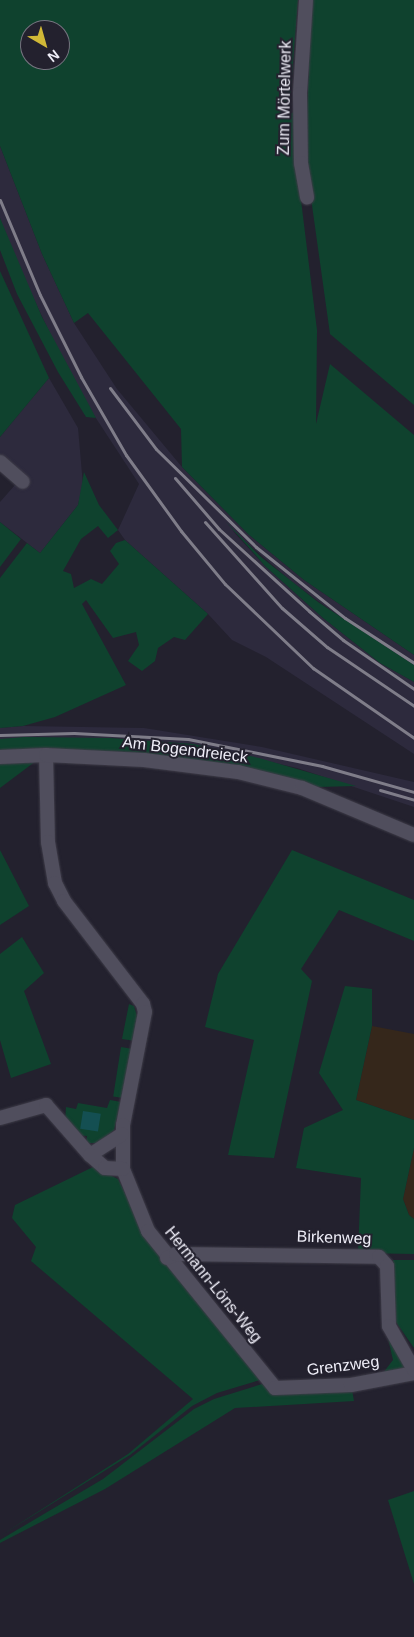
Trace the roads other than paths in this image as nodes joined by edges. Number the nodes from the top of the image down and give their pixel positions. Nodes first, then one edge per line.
1 (306, 0) edge
2 (307, 197) dead end
3 (0, 462) edge
4 (23, 482) dead end
5 (46, 756) junction
6 (0, 757) edge
7 (414, 835) edge
8 (0, 1118) edge
9 (122, 1134) junction
10 (90, 1155) junction
11 (123, 1170) junction
12 (167, 1258) junction
13 (414, 1371) edge
14 (275, 1388) joint

1 - 2 street, Zum Mörtelwerk
3 - 4 street
5 - 6 street, Am Bogendreieck
5 - 7 street, Am Bogendreieck
5 - 9 street, Hermann-Löns-Weg
8 - 10 street
9 - 10 street
9 - 11 street, Hermann-Löns-Weg
10 - 11 street
11 - 12 street, Hermann-Löns-Weg
12 - 13 street, Birkenweg
12 - 14 street, Hermann-Löns-Weg
13 - 14 street, Grenzweg

